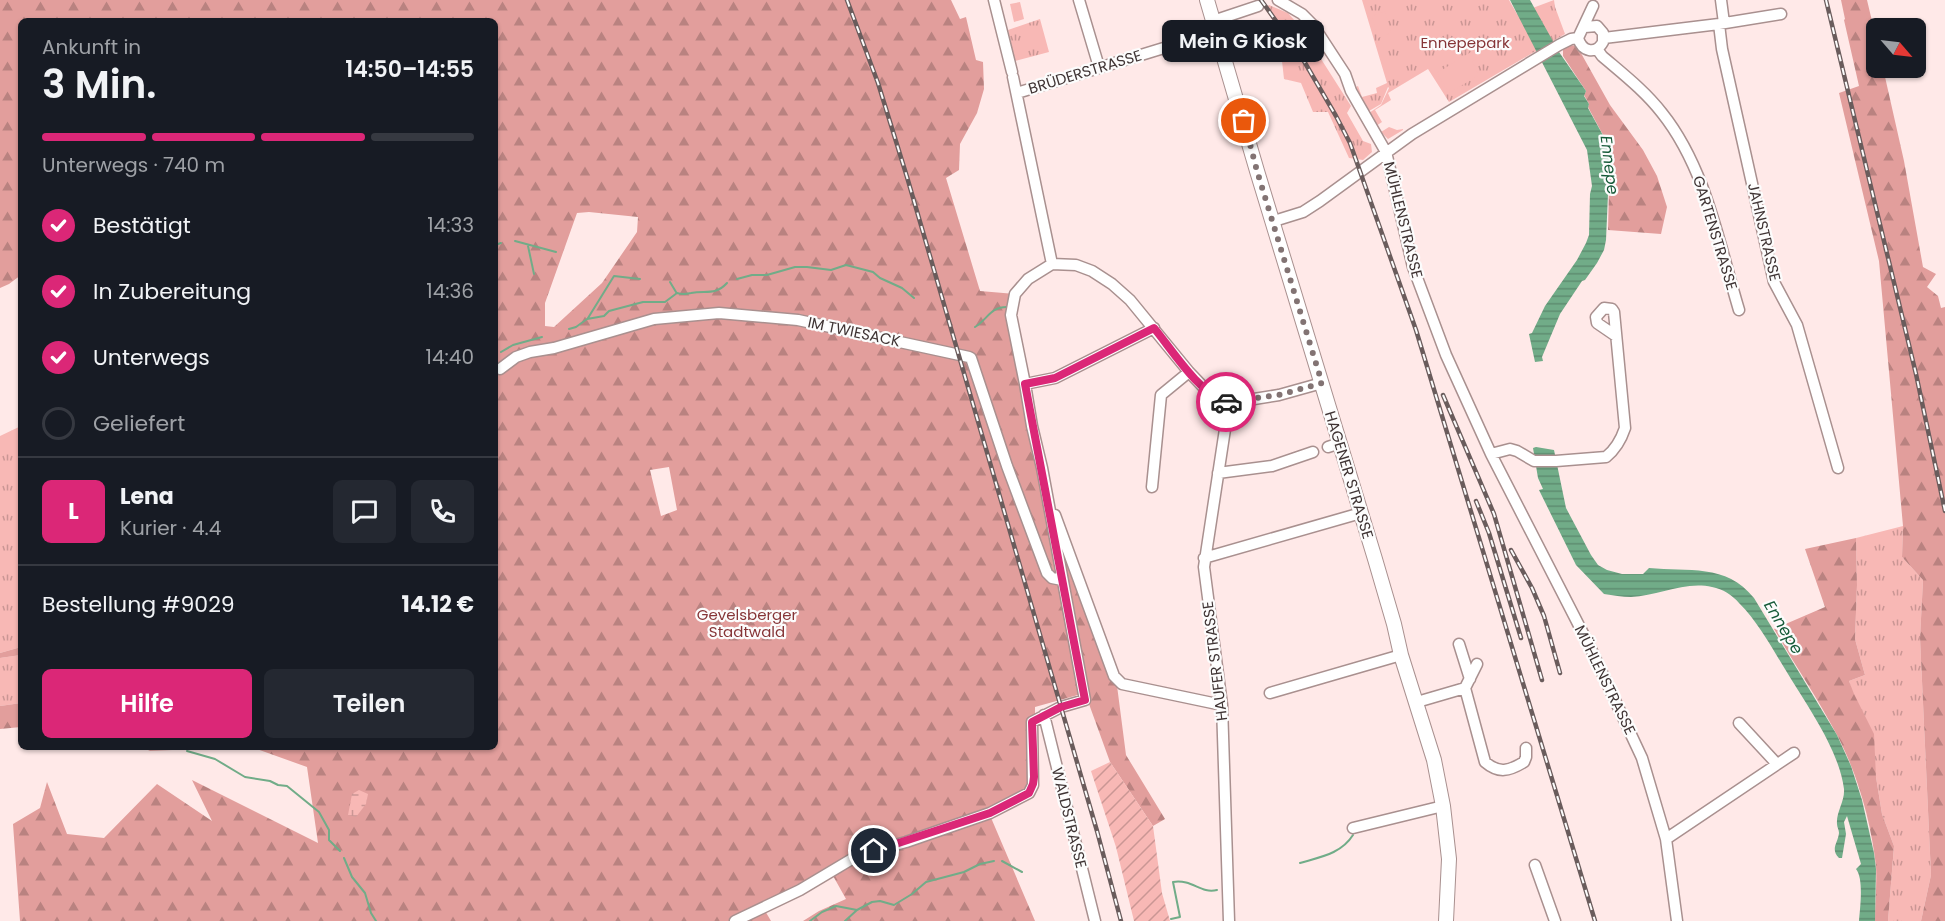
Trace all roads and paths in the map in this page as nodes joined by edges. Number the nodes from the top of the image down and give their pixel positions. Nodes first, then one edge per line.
1 (994, 0) edge
2 (1079, 0) edge
3 (1207, 0) edge
4 (1721, 0) edge
5 (1282, 2) edge
6 (1593, 3) edge
7 (1258, 6) dead end
8 (1781, 14) dead end
9 (1722, 24) junction
10 (1214, 26) junction
11 (1597, 26) junction
12 (1585, 27) junction
13 (1578, 38) junction
14 (1604, 38) junction
15 (1597, 49) junction
16 (1099, 67) junction
17 (1017, 93) junction
18 (1386, 152) junction
19 (1274, 221) junction
20 (1052, 264) junction
21 (1739, 310) dead end
22 (1154, 328) junction
23 (1616, 336) dead end
24 (500, 369) dead end
25 (1189, 372) junction
26 (1322, 383) junction
27 (1025, 384) junction
28 (1228, 403) junction
29 (1313, 452) dead end
30 (1491, 454) junction
31 (1838, 468) dead end
32 (1218, 473) junction
33 (1045, 486) junction
34 (1152, 487) dead end
35 (1361, 513) junction
36 (1204, 558) junction
37 (1062, 580) junction
38 (1459, 644) dead end
39 (1401, 655) junction
40 (1477, 664) dead end
41 (1467, 684) junction
42 (1270, 693) dead end
43 (1416, 702) junction
44 (1222, 705) junction
45 (1044, 715) junction
46 (1739, 723) dead end
47 (1526, 748) dead end
48 (1794, 753) dead end
49 (1777, 764) junction
50 (1443, 806) junction
51 (1353, 828) dead end
52 (1665, 839) junction
53 (1535, 865) dead end
54 (735, 921) edge
55 (1095, 921) edge
56 (1229, 921) edge
57 (1446, 921) edge
58 (1555, 921) edge
59 (1677, 921) edge

1 - 17 street
2 - 16 street
3 - 10 main road, HAGENER STRASSE
4 - 9 street, JAHNSTRASSE
5 - 18 street, MÜHLENSTRASSE
6 - 11 street
6 - 12 street
7 - 10 street, BRÜDERSTRASSE
8 - 9 street
9 - 14 street
9 - 31 street, JAHNSTRASSE
10 - 16 street, BRÜDERSTRASSE
10 - 19 main road, HAGENER STRASSE
11 - 12 street
11 - 14 street
12 - 13 street
13 - 15 street
13 - 18 street
14 - 15 street
15 - 21 street, GARTENSTRASSE
16 - 17 street, BRÜDERSTRASSE
17 - 20 street, BRÜDERSTRASSE
18 - 19 street
18 - 30 street, MÜHLENSTRASSE
19 - 26 main road, HAGENER STRASSE
20 - 22 street
20 - 27 street
22 - 25 street
22 - 27 street
23 - 30 street
24 - 37 street, IM TWIESACK
25 - 28 street
25 - 34 street
26 - 28 street
26 - 35 main road, HAGENER STRASSE
27 - 33 street
28 - 32 street, HAUFER STRASSE
29 - 32 street
30 - 52 street, MÜHLENSTRASSE
32 - 36 street, HAUFER STRASSE
33 - 37 street
33 - 44 street
35 - 36 street
35 - 39 main road, HAGENER STRASSE
36 - 44 street, HAUFER STRASSE
37 - 45 street
38 - 41 street
39 - 42 street
39 - 43 main road, HAGENER STRASSE
40 - 41 street
41 - 43 street
41 - 47 street
43 - 50 main road, HAGENER STRASSE
44 - 56 street, HAUFER STRASSE
45 - 54 street
45 - 55 street, WALDSTRASSE
46 - 49 street
48 - 49 street
49 - 52 street
50 - 51 street
50 - 57 main road, HAGENER STRASSE
52 - 59 street, MÜHLENSTRASSE
53 - 58 street

